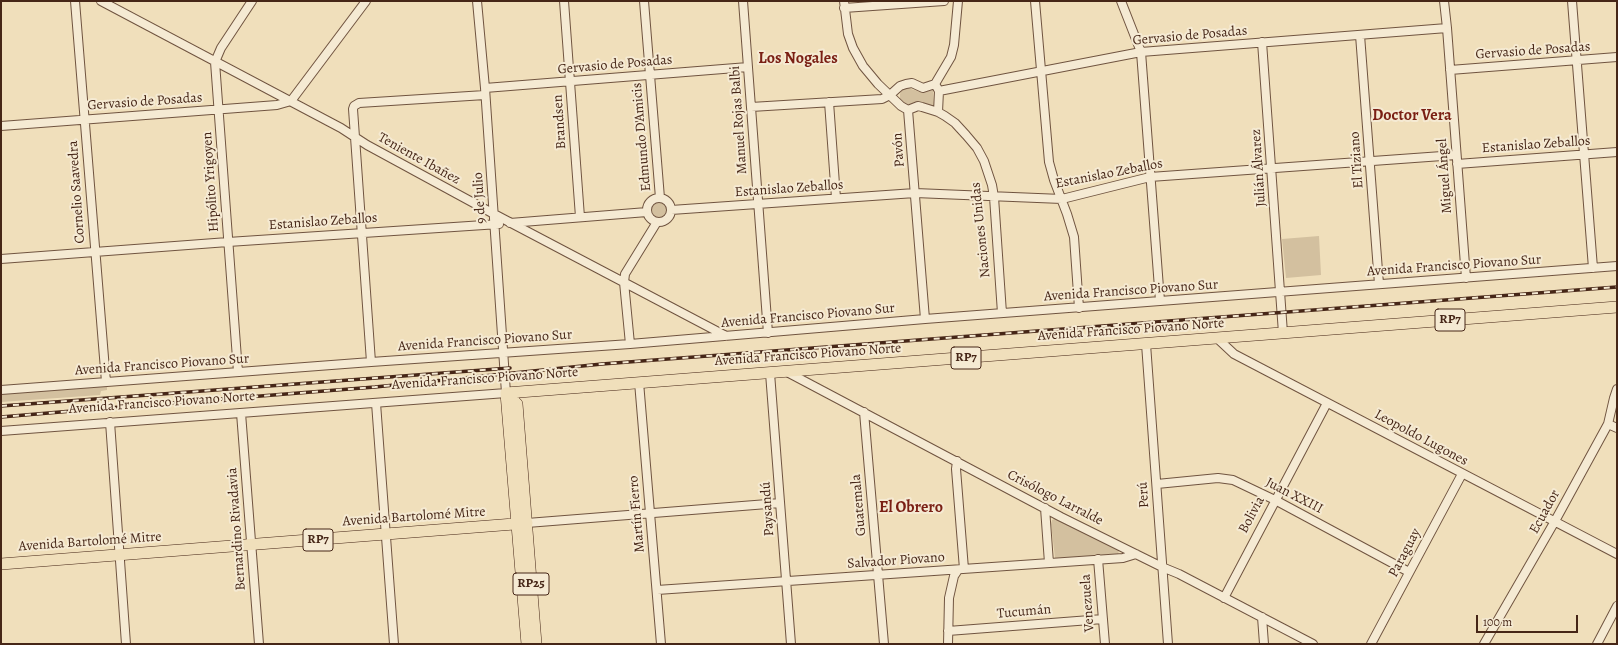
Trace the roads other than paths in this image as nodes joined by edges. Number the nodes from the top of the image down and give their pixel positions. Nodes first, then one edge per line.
1 (75, 1) edge
2 (252, 1) edge
3 (366, 1) edge
4 (477, 1) edge
5 (564, 1) edge
6 (644, 1) edge
7 (743, 1) edge
8 (944, 1) edge
9 (958, 1) edge
10 (1035, 1) edge
11 (1121, 1) edge
12 (1444, 1) edge
13 (1572, 1) edge
14 (105, 2) edge
15 (844, 5) edge
16 (1448, 28) junction
17 (1360, 35) junction
18 (1262, 42) junction
19 (1141, 52) junction
20 (1617, 57) edge
21 (1577, 60) junction
22 (215, 62) junction
23 (748, 67) junction
24 (1040, 70) junction
25 (1450, 70) junction
26 (650, 75) junction
27 (570, 81) junction
28 (937, 88) junction
29 (485, 91) junction
30 (890, 96) junction
31 (291, 101) junction
32 (829, 102) junction
33 (751, 107) junction
34 (219, 110) junction
35 (908, 110) junction
36 (938, 112) junction
37 (85, 120) junction
38 (1, 126) edge
39 (355, 137) junction
40 (1617, 152) edge
41 (1585, 154) junction
42 (1456, 155) junction
43 (1370, 161) junction
44 (1457, 164) junction
45 (1272, 168) junction
46 (1150, 177) junction
47 (915, 193) junction
48 (994, 197) junction
49 (660, 198) junction
50 (836, 198) junction
51 (1062, 199) junction
52 (758, 204) junction
53 (671, 210) junction
54 (647, 212) junction
55 (494, 214) junction
56 (580, 217) junction
57 (657, 222) junction
58 (510, 223) junction
59 (494, 224) junction
60 (362, 232) junction
61 (228, 242) junction
62 (95, 252) junction
63 (1, 259) edge
64 (1617, 266) edge
65 (1593, 268) junction
66 (1466, 278) junction
67 (624, 282) junction
68 (1379, 284) junction
69 (1281, 293) junction
70 (1160, 302) junction
71 (1079, 308) junction
72 (1617, 308) edge
73 (1002, 314) junction
74 (925, 319) junction
75 (768, 333) junction
76 (1284, 333) junction
77 (726, 336) junction
78 (1218, 339) junction
79 (630, 344) junction
80 (1146, 344) junction
81 (503, 353) junction
82 (371, 362) junction
83 (786, 371) junction
84 (238, 372) junction
85 (770, 373) junction
86 (106, 382) junction
87 (640, 382) junction
88 (1617, 389) edge
89 (1, 390) edge
90 (506, 393) junction
91 (376, 403) junction
92 (1327, 403) junction
93 (241, 412) junction
94 (864, 412) junction
95 (110, 422) junction
96 (1608, 424) junction
97 (1617, 428) edge
98 (1, 431) edge
99 (957, 462) junction
100 (1462, 474) junction
101 (1157, 484) junction
102 (1275, 500) junction
103 (780, 503) junction
104 (1045, 508) junction
105 (649, 513) junction
106 (1555, 521) junction
107 (521, 524) junction
108 (386, 534) junction
109 (250, 545) junction
110 (1136, 554) junction
111 (1617, 554) edge
112 (119, 555) junction
113 (1098, 559) junction
114 (1049, 563) junction
115 (1, 564) edge
116 (1162, 567) junction
117 (961, 570) junction
118 (1409, 572) junction
119 (879, 576) junction
120 (786, 582) junction
121 (657, 590) junction
122 (1224, 598) junction
123 (1617, 606) edge
124 (1262, 617) junction
125 (1103, 619) junction
126 (948, 632) junction
127 (126, 644) edge
128 (259, 644) edge
129 (394, 644) edge
130 (527, 644) edge
131 (536, 644) edge
132 (661, 644) edge
133 (791, 644) edge
134 (884, 644) edge
135 (948, 644) edge
136 (1105, 644) edge
137 (1168, 644) edge
138 (1264, 644) edge
139 (1313, 644) edge
140 (1371, 644) edge
141 (1484, 644) edge
142 (1597, 644) edge

1 - 37 street, Cornelio Saavedra
2 - 22 street
3 - 31 street
4 - 29 street, 9 de Julio
5 - 27 street, Brandsen
6 - 26 street, Edmundo D'Amicis
7 - 23 street, Manuel Rojas Balbi
8 - 15 street
9 - 28 street
10 - 24 street
11 - 19 street
12 - 16 street, Miguel Ángel
13 - 21 street
14 - 22 street, Teniente Ibañez
15 - 30 street
16 - 17 street, Gervasio de Posadas
16 - 25 street, Miguel Ángel
17 - 18 street, Gervasio de Posadas
17 - 43 street, El Tiziano
18 - 19 street, Gervasio de Posadas
18 - 45 street, Julián Álvarez
19 - 24 street, Gervasio de Posadas
19 - 46 street
20 - 21 street, Gervasio de Posadas
21 - 25 street, Gervasio de Posadas
21 - 41 street
22 - 31 street, Teniente Ibañez
22 - 34 street, Hipólito Yrigoyen
23 - 26 street, Gervasio de Posadas
23 - 33 street, Manuel Rojas Balbi
24 - 28 street, Gervasio de Posadas
24 - 51 street
25 - 42 street, Miguel Ángel
26 - 27 street, Gervasio de Posadas
26 - 49 street, Edmundo D'Amicis
27 - 29 street, Gervasio de Posadas
27 - 56 street, Brandsen
28 - 30 street, Gervasio de Posadas
28 - 36 street
29 - 39 street, Gervasio de Posadas
29 - 55 street, 9 de Julio
30 - 32 street, Gervasio de Posadas
30 - 35 street
31 - 34 street, Gervasio de Posadas
31 - 39 street, Teniente Ibañez
32 - 33 street, Gervasio de Posadas
32 - 50 street
33 - 52 street, Manuel Rojas Balbi
34 - 37 street, Gervasio de Posadas
34 - 61 street, Hipólito Yrigoyen
35 - 36 street
35 - 47 street, Pavón
36 - 48 street, Naciones Unidas
37 - 38 street, Gervasio de Posadas
37 - 62 street, Cornelio Saavedra
39 - 55 street, Teniente Ibañez
39 - 60 street
40 - 41 street, Estanislao Zeballos
41 - 44 street, Estanislao Zeballos
41 - 65 street
42 - 43 street, Estanislao Zeballos
42 - 44 street, Miguel Ángel
43 - 45 street, Estanislao Zeballos
43 - 68 street, El Tiziano
44 - 66 street, Miguel Ángel
45 - 46 street, Estanislao Zeballos
45 - 69 street, Julián Álvarez
46 - 51 street, Estanislao Zeballos
46 - 70 street
47 - 48 street, Estanislao Zeballos
47 - 50 street, Estanislao Zeballos
47 - 74 street, Pavón
48 - 51 street, Estanislao Zeballos
48 - 73 street, Naciones Unidas
49 - 53 street
49 - 54 street
50 - 52 street, Estanislao Zeballos
51 - 71 street
52 - 53 street, Estanislao Zeballos
52 - 75 street, Manuel Rojas Balbi
53 - 57 street
54 - 56 street, Estanislao Zeballos
54 - 57 street
55 - 58 street, Teniente Ibañez
55 - 59 street, 9 de Julio
56 - 58 street, Estanislao Zeballos
57 - 67 street
58 - 59 street, Estanislao Zeballos
58 - 67 street, Teniente Ibañez
59 - 60 street, Estanislao Zeballos
59 - 81 street, 9 de Julio
60 - 61 street, Estanislao Zeballos
60 - 82 street
61 - 62 street, Estanislao Zeballos
61 - 84 street, Hipólito Yrigoyen
62 - 63 street, Estanislao Zeballos
62 - 86 street, Cornelio Saavedra
64 - 65 street, Avenida Francisco Piovano Sur
65 - 66 street, Avenida Francisco Piovano Sur
66 - 68 street, Avenida Francisco Piovano Sur
67 - 77 street, Teniente Ibañez
67 - 79 street
68 - 69 street, Avenida Francisco Piovano Sur
69 - 70 street, Avenida Francisco Piovano Sur
69 - 76 street, Julián Álvarez
70 - 71 street, Avenida Francisco Piovano Sur
71 - 73 street, Avenida Francisco Piovano Sur
72 - 76 main road, Avenida Francisco Piovano Norte / RP7
73 - 74 street, Avenida Francisco Piovano Sur
74 - 75 street, Avenida Francisco Piovano Sur
75 - 77 street, Avenida Francisco Piovano Sur
76 - 78 main road, Avenida Francisco Piovano Norte / RP7
77 - 79 street, Avenida Francisco Piovano Sur
78 - 80 main road, Avenida Francisco Piovano Norte / RP7
78 - 92 street, Leopoldo Lugones
79 - 81 street, Avenida Francisco Piovano Sur
80 - 83 main road, Avenida Francisco Piovano Norte / RP7
80 - 101 street, Perú
81 - 82 street, Avenida Francisco Piovano Sur
81 - 90 street, 9 de Julio
82 - 84 street, Avenida Francisco Piovano Sur
83 - 85 main road, Avenida Francisco Piovano Norte / RP7
83 - 94 street, Crisólogo Larralde
84 - 86 street, Avenida Francisco Piovano Sur
85 - 87 main road, Avenida Francisco Piovano Norte / RP7
85 - 103 street, Paysandú
86 - 89 street, Avenida Francisco Piovano Sur
87 - 90 main road, Avenida Francisco Piovano Norte / RP7
87 - 105 street, Martín Fierro
88 - 96 street, Ecuador
90 - 91 street, Avenida Francisco Piovano Norte
90 - 107 main road
91 - 93 street, Avenida Francisco Piovano Norte
91 - 108 street
92 - 100 street, Leopoldo Lugones
92 - 102 street, Bolivia
93 - 95 street, Avenida Francisco Piovano Norte
93 - 109 street, Bernardino Rivadavia
94 - 99 street, Crisólogo Larralde
94 - 119 street, Guatemala
95 - 98 street, Avenida Francisco Piovano Norte
95 - 112 street
96 - 97 street
96 - 106 street, Ecuador
99 - 104 street, Crisólogo Larralde
99 - 117 street
100 - 106 street, Leopoldo Lugones
100 - 118 street, Paraguay
101 - 102 street, Juan XXIII
101 - 116 street, Perú
102 - 118 street, Juan XXIII
102 - 122 street, Bolivia
103 - 105 street, Avenida Bartolomé Mitre
103 - 120 street, Paysandú
104 - 110 street, Crisólogo Larralde
104 - 114 street
105 - 107 street, Avenida Bartolomé Mitre
105 - 121 street, Martín Fierro
106 - 111 street, Leopoldo Lugones
106 - 141 street, Ecuador
107 - 108 main road, Avenida Bartolomé Mitre / RP7
107 - 130 main road, RP25
107 - 131 main road, RP25
108 - 109 main road, Avenida Bartolomé Mitre / RP7
108 - 129 street
109 - 112 main road, Avenida Bartolomé Mitre / RP7
109 - 128 street, Bernardino Rivadavia
110 - 113 street, Salvador Piovano
110 - 116 street, Crisólogo Larralde
112 - 115 main road, Avenida Bartolomé Mitre / RP7
112 - 127 street
113 - 114 street, Salvador Piovano
113 - 125 street, Venezuela
114 - 117 street, Salvador Piovano
116 - 122 street, Crisólogo Larralde
116 - 137 street, Perú
117 - 119 street, Salvador Piovano
117 - 126 street
118 - 140 street, Paraguay
119 - 120 street, Salvador Piovano
119 - 134 street, Guatemala
120 - 121 street, Salvador Piovano
120 - 133 street, Paysandú
121 - 132 street, Martín Fierro
122 - 124 street, Crisólogo Larralde
123 - 142 street
124 - 138 street
124 - 139 street, Crisólogo Larralde
125 - 126 street, Tucumán
125 - 136 street, Venezuela
126 - 135 street

